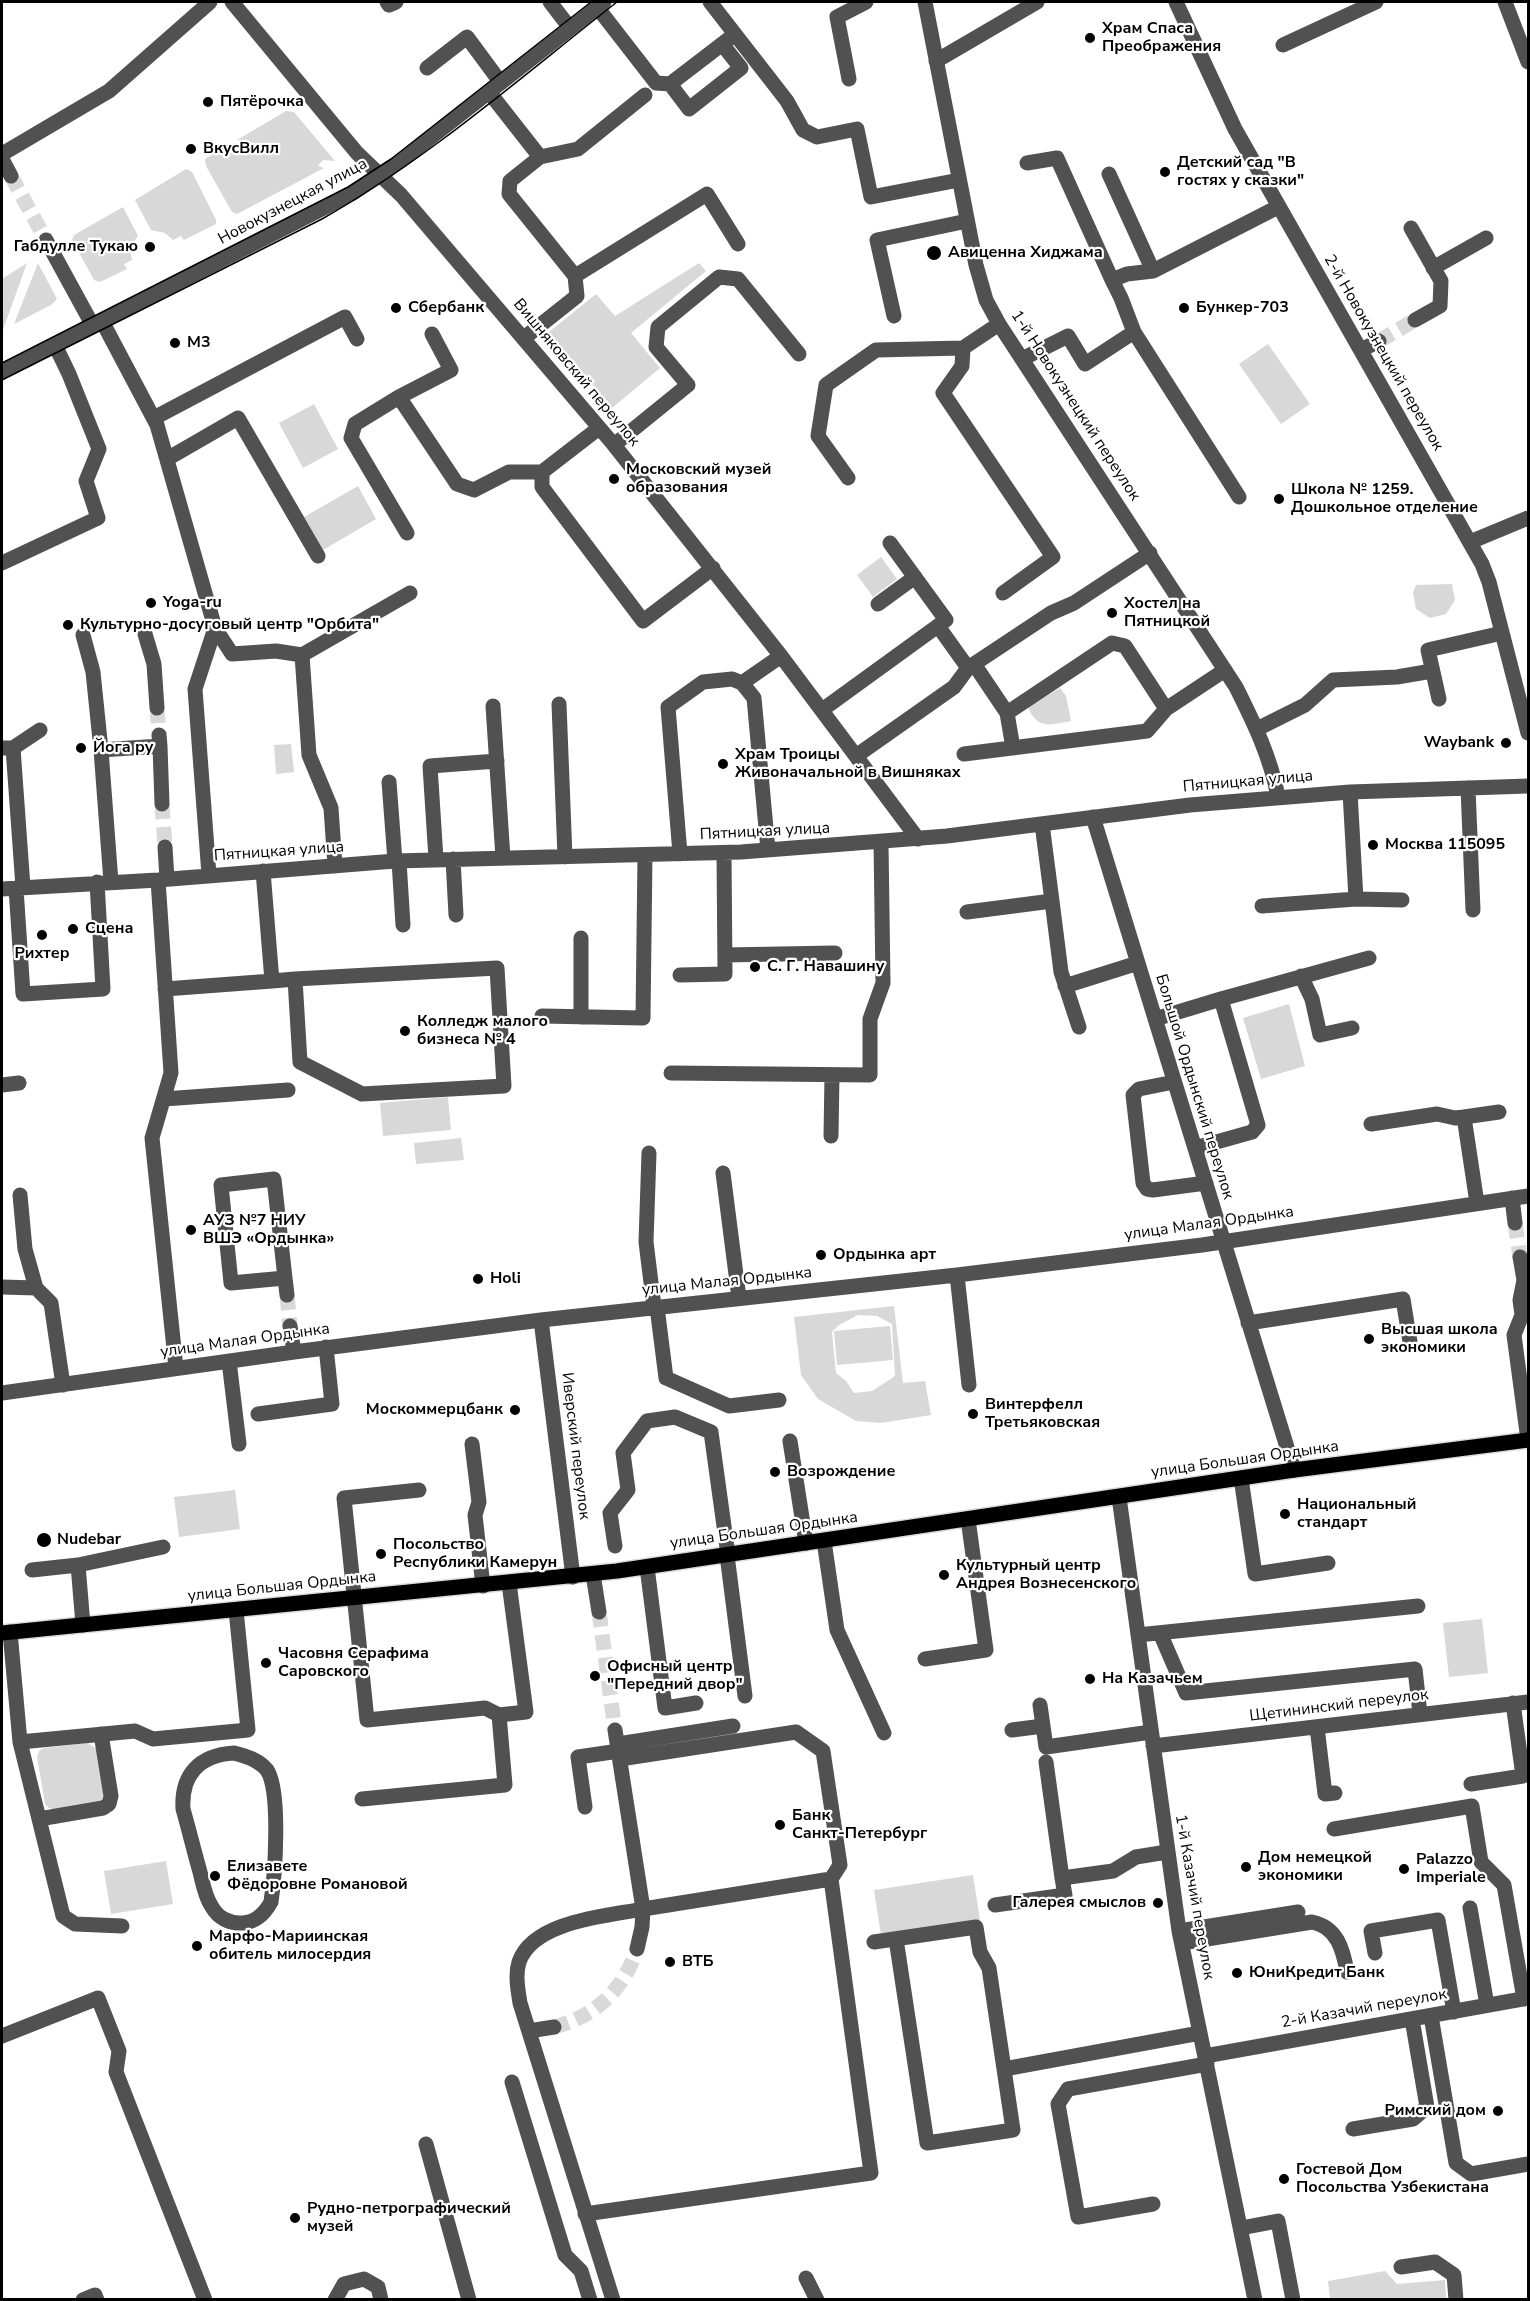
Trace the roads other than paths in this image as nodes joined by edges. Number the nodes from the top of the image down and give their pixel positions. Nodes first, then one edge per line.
1 (210, 2) edge
2 (232, 2) edge
3 (387, 2) edge
4 (396, 2) edge
5 (550, 2) edge
6 (710, 2) edge
7 (866, 2) edge
8 (925, 2) edge
9 (1037, 2) edge
10 (1176, 2) edge
11 (1376, 2) edge
12 (1505, 2) edge
13 (601, 4) edge
14 (570, 28) junction
15 (1283, 45) dead end
16 (936, 61) junction
17 (1528, 62) edge
18 (427, 68) dead end
19 (849, 79) dead end
20 (670, 84) junction
21 (495, 87) junction
22 (645, 94) dead end
23 (2, 154) edge
24 (540, 157) junction
25 (2, 159) edge
26 (1027, 163) dead end
27 (1109, 174) dead end
28 (380, 175) junction
29 (11, 176) tunnel mouth
30 (959, 180) junction
31 (1278, 207) junction
32 (967, 220) junction
33 (1411, 228) dead end
34 (1486, 238) dead end
35 (46, 240) tunnel mouth
36 (738, 244) dead end
37 (1433, 268) junction
38 (1153, 271) junction
39 (575, 276) junction
40 (1112, 280) junction
41 (894, 316) dead end
42 (1415, 320) tunnel mouth
43 (98, 324) junction
44 (999, 324) junction
45 (1134, 332) junction
46 (432, 334) dead end
47 (524, 338) junction
48 (357, 339) dead end
49 (1379, 340) tunnel mouth
50 (55, 345) junction
51 (963, 348) junction
52 (1361, 350) junction
53 (799, 354) dead end
54 (1022, 359) junction
55 (2, 372) edge
56 (399, 397) junction
57 (154, 418) junction
58 (599, 428) junction
59 (614, 445) junction
60 (167, 459) junction
61 (542, 472) junction
62 (848, 478) dead end
63 (1239, 497) dead end
64 (1528, 518) edge
65 (407, 533) dead end
66 (1470, 542) junction
67 (890, 543) dead end
68 (1150, 553) junction
69 (318, 556) dead end
70 (2, 563) edge
71 (713, 568) junction
72 (915, 577) junction
73 (410, 593) dead end
74 (1003, 593) dead end
75 (878, 604) dead end
76 (938, 626) junction
77 (215, 628) junction
78 (1502, 633) junction
79 (145, 634) dead end
80 (82, 635) dead end
81 (302, 655) junction
82 (782, 656) junction
83 (971, 666) junction
84 (1226, 670) junction
85 (1432, 671) junction
86 (742, 683) junction
87 (1439, 699) dead end
88 (560, 704) dead end
89 (493, 706) dead end
90 (157, 708) tunnel mouth
91 (1166, 709) junction
92 (822, 710) junction
93 (1007, 713) junction
94 (1257, 729) junction
95 (40, 730) dead end
96 (1528, 733) edge
97 (7, 748) edge
98 (1013, 748) junction
99 (101, 750) junction
100 (964, 754) dead end
101 (856, 756) junction
102 (497, 761) junction
103 (389, 782) dead end
104 (1528, 786) edge
105 (1467, 788) junction
106 (1350, 792) junction
107 (1278, 798) junction
108 (162, 804) tunnel mouth
109 (1093, 817) junction
110 (1042, 824) junction
111 (918, 839) junction
112 (881, 843) junction
113 (165, 847) tunnel mouth
114 (768, 850) junction
115 (724, 853) junction
116 (680, 854) junction
117 (645, 855) junction
118 (565, 856) junction
119 (503, 858) junction
120 (436, 859) junction
121 (453, 859) junction
122 (397, 861) junction
123 (335, 866) junction
124 (263, 871) junction
125 (209, 875) junction
126 (163, 879) junction
127 (104, 882) junction
128 (14, 888) edge
129 (1356, 899) junction
130 (1402, 900) dead end
131 (1052, 901) junction
132 (1262, 906) dead end
133 (1473, 910) dead end
134 (967, 912) dead end
135 (456, 915) dead end
136 (403, 925) dead end
137 (581, 938) dead end
138 (836, 953) dead end
139 (725, 955) junction
140 (1369, 958) dead end
141 (1138, 963) junction
142 (680, 975) dead end
143 (1301, 976) junction
144 (295, 979) junction
145 (272, 981) junction
146 (1065, 986) junction
147 (165, 989) junction
148 (1221, 999) junction
149 (542, 1016) dead end
150 (581, 1017) junction
151 (1155, 1019) junction
152 (1079, 1027) dead end
153 (1352, 1028) dead end
154 (671, 1073) dead end
155 (832, 1075) junction
156 (1174, 1082) junction
157 (19, 1083) dead end
158 (2, 1085) edge
159 (288, 1090) dead end
160 (164, 1099) junction
161 (1499, 1112) dead end
162 (1464, 1117) junction
163 (1371, 1124) dead end
164 (831, 1136) dead end
165 (1195, 1148) junction
166 (649, 1153) dead end
167 (723, 1173) dead end
168 (1206, 1183) junction
169 (20, 1195) dead end
170 (1528, 1196) edge
171 (1512, 1198) junction
172 (1477, 1203) junction
173 (1515, 1223) tunnel mouth
174 (1223, 1242) junction
175 (1520, 1257) tunnel mouth
176 (957, 1275) junction
177 (285, 1278) junction
178 (2, 1287) edge
179 (36, 1288) junction
180 (287, 1295) tunnel mouth
181 (739, 1298) junction
182 (656, 1307) junction
183 (1525, 1315) edge
184 (541, 1320) junction
185 (1248, 1323) junction
186 (290, 1326) tunnel mouth
187 (1410, 1342) dead end
188 (326, 1347) junction
189 (294, 1352) junction
190 (229, 1361) junction
191 (176, 1368) junction
192 (63, 1385) junction
193 (969, 1385) dead end
194 (2, 1393) edge
195 (779, 1400) dead end
196 (258, 1414) dead end
197 (1528, 1440) edge
198 (790, 1441) dead end
199 (239, 1444) dead end
200 (472, 1444) dead end
201 (1294, 1470) junction
202 (1241, 1478) junction
203 (419, 1490) dead end
204 (1119, 1497) junction
205 (968, 1519) junction
206 (824, 1541) junction
207 (806, 1544) junction
208 (163, 1546) dead end
209 (615, 1546) dead end
210 (727, 1555) junction
211 (1328, 1563) dead end
212 (78, 1565) junction
213 (647, 1567) junction
214 (32, 1570) dead end
215 (593, 1574) junction
216 (573, 1576) junction
217 (509, 1583) junction
218 (483, 1586) junction
219 (354, 1599) junction
220 (1418, 1606) dead end
221 (236, 1610) junction
222 (598, 1612) tunnel mouth
223 (82, 1625) junction
224 (6, 1632) edge
225 (1160, 1633) junction
226 (1138, 1635) junction
227 (925, 1659) dead end
228 (745, 1696) dead end
229 (1528, 1702) edge
230 (1513, 1703) junction
231 (696, 1704) dead end
232 (1040, 1705) dead end
233 (1420, 1714) junction
234 (499, 1715) junction
235 (733, 1726) dead end
236 (1043, 1726) junction
237 (1317, 1726) junction
238 (248, 1730) junction
239 (1012, 1730) dead end
240 (219, 1732) junction
241 (884, 1733) dead end
242 (101, 1734) junction
243 (1152, 1739) junction
244 (20, 1742) junction
245 (618, 1746) junction
246 (221, 1754) junction
247 (246, 1756) junction
248 (1046, 1762) dead end
249 (1470, 1784) dead end
250 (1335, 1792) dead end
251 (362, 1799) dead end
252 (585, 1807) dead end
253 (39, 1819) junction
254 (1334, 1829) dead end
255 (1167, 1852) junction
256 (1062, 1878) junction
257 (831, 1879) junction
258 (995, 1905) dead end
259 (1470, 1908) dead end
260 (643, 1909) junction
261 (1298, 1912) dead end
262 (122, 1926) dead end
263 (1181, 1937) junction
264 (896, 1939) junction
265 (874, 1942) dead end
266 (638, 1949) tunnel mouth
267 (1375, 1953) dead end
268 (1347, 1972) dead end
269 (1526, 1998) edge
270 (1487, 2005) junction
271 (1454, 2012) junction
272 (1431, 2016) junction
273 (1412, 2019) junction
274 (554, 2027) tunnel mouth
275 (529, 2031) junction
276 (1200, 2033) junction
277 (2, 2036) edge
278 (1206, 2060) junction
279 (1004, 2069) junction
280 (512, 2082) dead end
281 (1353, 2129) dead end
282 (426, 2144) dead end
283 (1528, 2164) edge
284 (1153, 2204) dead end
285 (585, 2214) junction
286 (1241, 2228) junction
287 (1401, 2267) dead end
288 (806, 2278) dead end
289 (83, 2300) edge
290 (97, 2300) edge
291 (205, 2300) edge
292 (335, 2300) edge
293 (381, 2300) edge
294 (469, 2300) edge
295 (590, 2300) edge
296 (613, 2300) edge
297 (817, 2300) edge
298 (1255, 2300) edge
299 (1293, 2300) edge
300 (1456, 2300) edge

1 - 23 street
2 - 28 street, Вишняковский переулок
3 - 4 street
5 - 14 street
6 - 30 street
7 - 19 street
8 - 16 street, 1-й Новокузнецкий переулок
9 - 16 street
10 - 31 street, 2-й Новокузнецкий переулок
11 - 15 street
12 - 17 street
13 - 14 street, Новокузнецкая улица
13 - 20 street
14 - 21 street, Новокузнецкая улица
16 - 30 street, 1-й Новокузнецкий переулок
18 - 21 street
20 - 20 street
21 - 24 street
21 - 28 street, Новокузнецкая улица
22 - 24 street
24 - 39 street
25 - 29 street
26 - 40 street
27 - 38 street
28 - 43 street, Новокузнецкая улица
28 - 47 street, Вишняковский переулок
30 - 32 street, 1-й Новокузнецкий переулок
31 - 38 street
31 - 52 street, 2-й Новокузнецкий переулок
32 - 41 street
32 - 44 street, 1-й Новокузнецкий переулок
33 - 37 street
34 - 37 street
35 - 43 street
36 - 39 street
37 - 42 street
38 - 40 street
39 - 47 street
40 - 45 street
43 - 50 street, Новокузнецкая улица
43 - 57 street
44 - 51 street
44 - 54 street, 1-й Новокузнецкий переулок
45 - 54 street
45 - 63 street
46 - 56 street
47 - 58 street, Вишняковский переулок
48 - 57 street
49 - 52 street
50 - 55 street, Новокузнецкая улица
50 - 70 street
51 - 62 street
51 - 74 street
52 - 66 street, 2-й Новокузнецкий переулок
53 - 59 street
54 - 68 street, 1-й Новокузнецкий переулок
56 - 61 street
56 - 65 street
57 - 60 street
58 - 59 street, Вишняковский переулок
58 - 61 street
59 - 71 street, Вишняковский переулок
60 - 69 street
60 - 77 street
61 - 71 street
64 - 66 street
66 - 78 street, 2-й Новокузнецкий переулок
67 - 72 street
68 - 83 street
68 - 84 street, 1-й Новокузнецкий переулок
71 - 82 street, Вишняковский переулок
72 - 75 street
72 - 76 street
73 - 81 street
76 - 83 street
76 - 92 street
77 - 81 street
77 - 125 street
78 - 85 street
78 - 96 street, 2-й Новокузнецкий переулок
79 - 90 street
80 - 99 street
81 - 123 street
82 - 86 street
82 - 92 street, Вишняковский переулок
83 - 93 street
83 - 101 street
84 - 91 street
84 - 94 street, 1-й Новокузнецкий переулок
85 - 87 street
85 - 94 street
86 - 114 street
86 - 116 street
88 - 118 street
89 - 102 street
91 - 93 street
91 - 98 street
92 - 101 street, Вишняковский переулок
93 - 98 street
94 - 107 street, 1-й Новокузнецкий переулок
95 - 97 street
97 - 128 street
98 - 100 street
99 - 108 street
99 - 127 street
101 - 111 street, Вишняковский переулок
102 - 119 street
102 - 120 street
103 - 122 street
104 - 105 street, Пятницкая улица
105 - 106 street, Пятницкая улица
105 - 133 street
106 - 107 street, Пятницкая улица
106 - 129 street
107 - 109 street, Пятницкая улица
109 - 110 street, Пятницкая улица
109 - 141 street, Большой Ордынский переулок
110 - 111 street, Пятницкая улица
110 - 131 street
111 - 112 street, Пятницкая улица
112 - 114 street, Пятницкая улица
112 - 155 street
113 - 126 street
114 - 115 street, Пятницкая улица
115 - 116 street, Пятницкая улица
115 - 139 street
116 - 117 street, Пятницкая улица
117 - 118 street, Пятницкая улица
117 - 150 street
118 - 119 street, Пятницкая улица
119 - 121 street, Пятницкая улица
120 - 121 street, Пятницкая улица
120 - 122 street, Пятницкая улица
121 - 135 street
122 - 123 street, Пятницкая улица
122 - 136 street
123 - 124 street, Пятницкая улица
124 - 125 street, Пятницкая улица
124 - 145 street
125 - 126 street, Пятницкая улица
126 - 127 street, Пятницкая улица
126 - 147 street
127 - 128 street, Пятницкая улица
127 - 128 street
129 - 130 street
129 - 132 street
131 - 134 street
131 - 146 street
137 - 150 street
138 - 139 street
139 - 142 street
140 - 143 street
141 - 146 street
141 - 151 street, Большой Ордынский переулок
143 - 148 street
143 - 153 street
144 - 144 street
144 - 145 street
145 - 147 street
146 - 152 street
147 - 160 street
148 - 151 street
148 - 165 street
149 - 150 street
151 - 156 street, Большой Ордынский переулок
154 - 155 street
155 - 164 street
156 - 165 street, Большой Ордынский переулок
156 - 168 street
157 - 158 street
159 - 160 street
160 - 191 street
161 - 162 street
162 - 163 street
162 - 172 street
165 - 168 street, Большой Ордынский переулок
166 - 182 street
167 - 181 street
168 - 174 street, Большой Ордынский переулок
169 - 179 street
170 - 171 street, улица Малая Ордынка
171 - 172 street, улица Малая Ордынка
171 - 173 street
172 - 174 street, улица Малая Ордынка
174 - 176 street, улица Малая Ордынка
174 - 185 street, Большой Ордынский переулок
175 - 183 street
176 - 181 street, улица Малая Ордынка
176 - 193 street
177 - 177 street
177 - 180 street
178 - 179 street
179 - 192 street
181 - 182 street, улица Малая Ордынка
182 - 184 street, улица Малая Ордынка
182 - 195 street
183 - 197 street
184 - 188 street, улица Малая Ордынка
184 - 216 street, Иверский переулок
185 - 187 street
185 - 201 street, Большой Ордынский переулок
186 - 189 street
188 - 189 street, улица Малая Ордынка
188 - 196 street
189 - 190 street, улица Малая Ордынка
190 - 191 street, улица Малая Ордынка
190 - 199 street
191 - 192 street, улица Малая Ордынка
192 - 194 street, улица Малая Ордынка
197 - 201 main road, улица Большая Ордынка
198 - 207 street
200 - 218 street
201 - 202 main road, улица Большая Ордынка
202 - 204 main road, улица Большая Ордынка
202 - 211 street
203 - 219 street
204 - 205 main road, улица Большая Ордынка
204 - 226 street, 1-й Казачий переулок
205 - 206 main road, улица Большая Ордынка
205 - 227 street
206 - 207 main road, улица Большая Ордынка
206 - 241 street
207 - 210 main road, улица Большая Ордынка
208 - 212 street
209 - 210 street
210 - 213 main road, улица Большая Ордынка
210 - 228 street
212 - 214 street
212 - 223 street
213 - 215 main road, улица Большая Ордынка
213 - 231 street
215 - 216 main road, улица Большая Ордынка
215 - 222 street
216 - 217 main road, улица Большая Ордынка
217 - 218 main road, улица Большая Ордынка
217 - 234 street
218 - 219 main road, улица Большая Ордынка
219 - 221 main road, улица Большая Ордынка
219 - 234 street
220 - 225 street
221 - 223 main road, улица Большая Ордынка
221 - 238 street
223 - 224 main road, улица Большая Ордынка
224 - 244 street
225 - 226 street
225 - 233 street
226 - 243 street, 1-й Казачий переулок
229 - 230 street, Щетининский переулок
230 - 233 street, Щетининский переулок
230 - 249 street
232 - 236 street
233 - 237 street, Щетининский переулок
234 - 251 street
235 - 245 street
236 - 239 street
236 - 243 street, Щетининский переулок
237 - 243 street, Щетининский переулок
237 - 250 street
238 - 240 street
238 - 247 street
240 - 242 street
240 - 246 street
242 - 244 street
242 - 253 street
243 - 255 street, 1-й Казачий переулок
244 - 253 street
245 - 252 street
245 - 257 street
245 - 260 street
246 - 247 street
246 - 247 street
248 - 256 street
253 - 262 street
254 - 269 street
255 - 256 street
255 - 263 street, 1-й Казачий переулок
256 - 258 street
257 - 260 street
257 - 285 street
259 - 270 street
260 - 266 street
260 - 275 street
261 - 263 street
263 - 268 street
263 - 276 street, 1-й Казачий переулок
264 - 265 street
264 - 279 street
264 - 279 street
267 - 271 street
269 - 270 street, 2-й Казачий переулок
270 - 271 street, 2-й Казачий переулок
271 - 272 street, 2-й Казачий переулок
272 - 273 street, 2-й Казачий переулок
272 - 283 street
273 - 278 street, 2-й Казачий переулок
273 - 281 street
274 - 275 street
275 - 285 street
276 - 278 street, 1-й Казачий переулок
276 - 279 street
277 - 291 street
278 - 284 street, 2-й Казачий переулок
278 - 286 street, 1-й Казачий переулок
280 - 295 street
282 - 294 street
285 - 296 street
286 - 298 street, 1-й Казачий переулок
286 - 299 street
287 - 300 street
288 - 297 street
289 - 290 street
292 - 293 street

